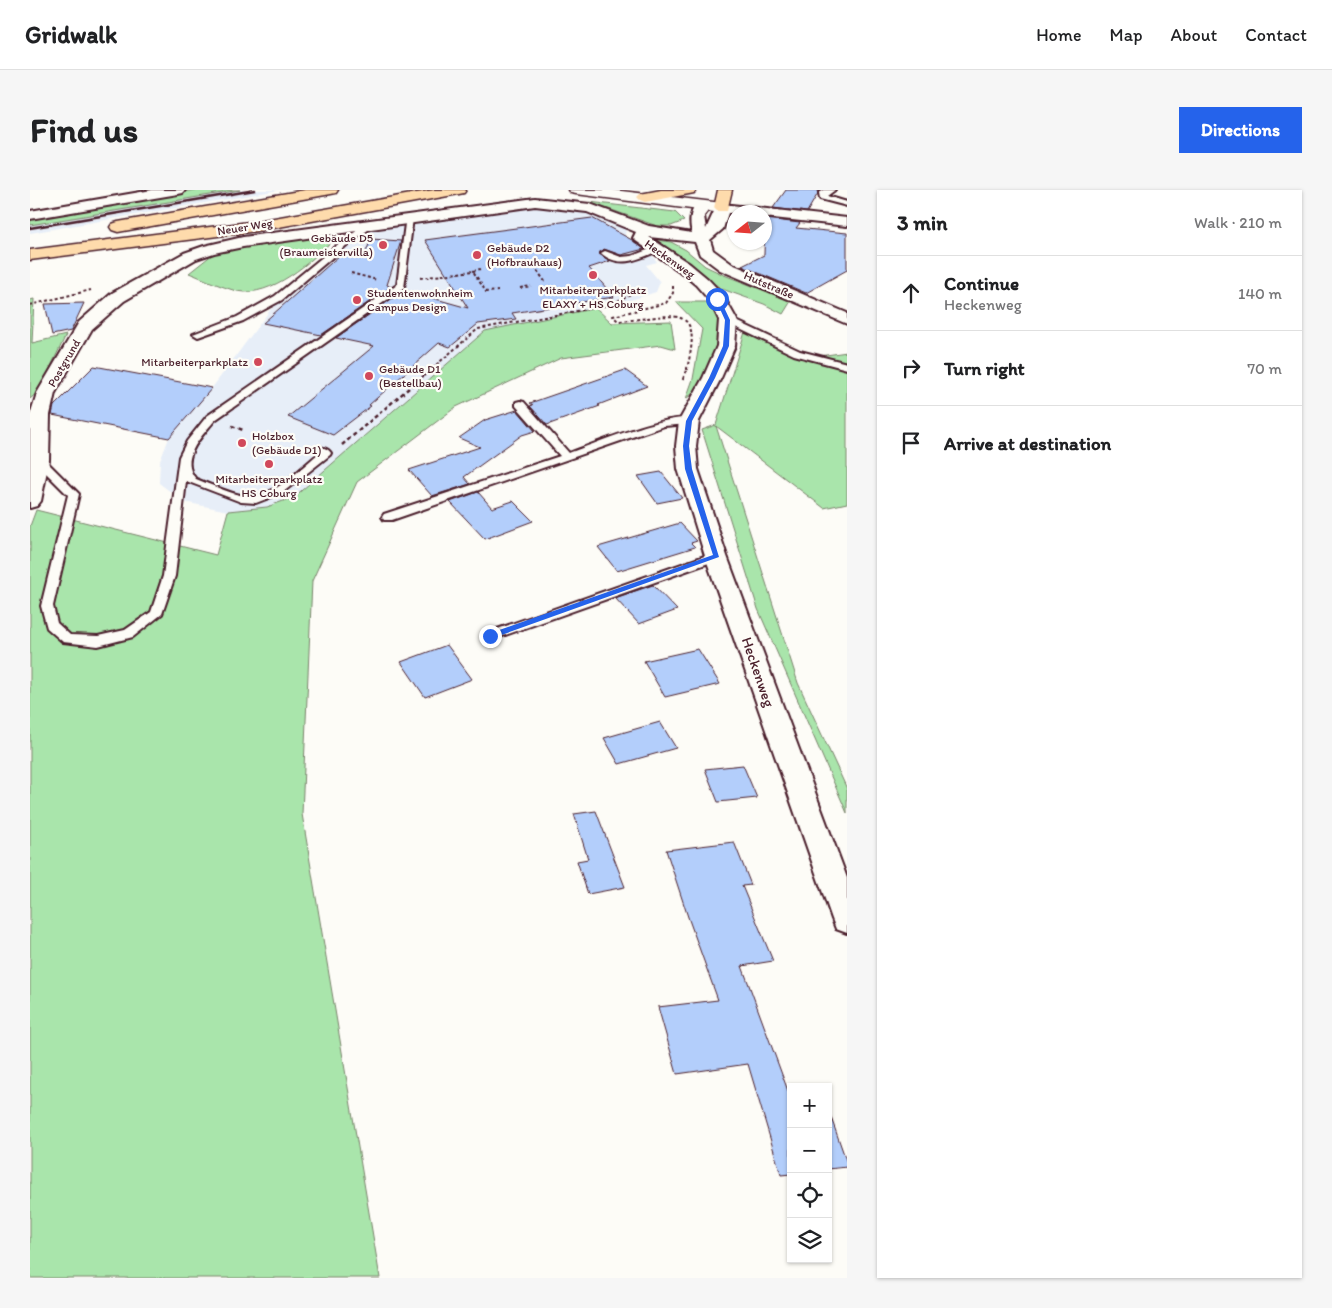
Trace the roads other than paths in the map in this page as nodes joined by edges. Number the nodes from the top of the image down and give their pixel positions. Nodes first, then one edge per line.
1 (178, 190) edge
2 (331, 190) edge
3 (418, 190) edge
4 (459, 190) edge
5 (576, 190) edge
6 (689, 190) edge
7 (709, 190) edge
8 (725, 190) edge
9 (831, 190) edge
10 (146, 193) edge
11 (645, 197) junction
12 (847, 204) edge
13 (705, 206) junction
14 (722, 208) junction
15 (727, 209) edge
16 (772, 214) edge
17 (30, 215) edge
18 (409, 218) junction
19 (847, 222) edge
20 (374, 224) junction
21 (102, 230) dead end
22 (645, 230) junction
23 (83, 233) dead end
24 (703, 238) junction
25 (30, 241) edge
26 (30, 248) edge
27 (655, 249) junction
28 (605, 253) dead end
29 (30, 255) edge
30 (847, 319) edge
31 (728, 320) junction
32 (198, 334) dead end
33 (847, 366) edge
34 (46, 393) junction
35 (520, 404) dead end
36 (30, 408) edge
37 (682, 421) junction
38 (322, 452) road end
39 (567, 457) junction
40 (184, 458) junction
41 (39, 460) junction
42 (30, 501) edge
43 (388, 517) dead end
44 (716, 556) junction
45 (490, 636) dead end
46 (847, 919) edge

1 - 10 street
2 - 21 highway
3 - 26 highway, Neuer Weg
4 - 29 highway, Neuer Weg
5 - 11 street
6 - 11 highway
7 - 13 highway
8 - 14 highway
9 - 12 lane
10 - 17 street
11 - 13 street
13 - 14 street
13 - 24 street, Hutstraße
14 - 15 street
14 - 24 street
16 - 19 street
18 - 20 street, Postgrund
18 - 22 street, Postgrund
18 - 40 lane
20 - 32 lane
20 - 34 street, Postgrund
22 - 24 street, Postgrund
22 - 27 street, Heckenweg
23 - 25 highway
24 - 30 street, Hutstraße
27 - 28 lane
27 - 31 street, Heckenweg
31 - 33 lane
31 - 37 street, Heckenweg
34 - 36 street
34 - 41 street, Postgrund
35 - 39 lane
37 - 39 lane
37 - 44 street, Heckenweg
38 - 40 lane
39 - 43 lane
40 - 41 lane
41 - 42 street, Postgrund
44 - 45 lane
44 - 46 street, Heckenweg

